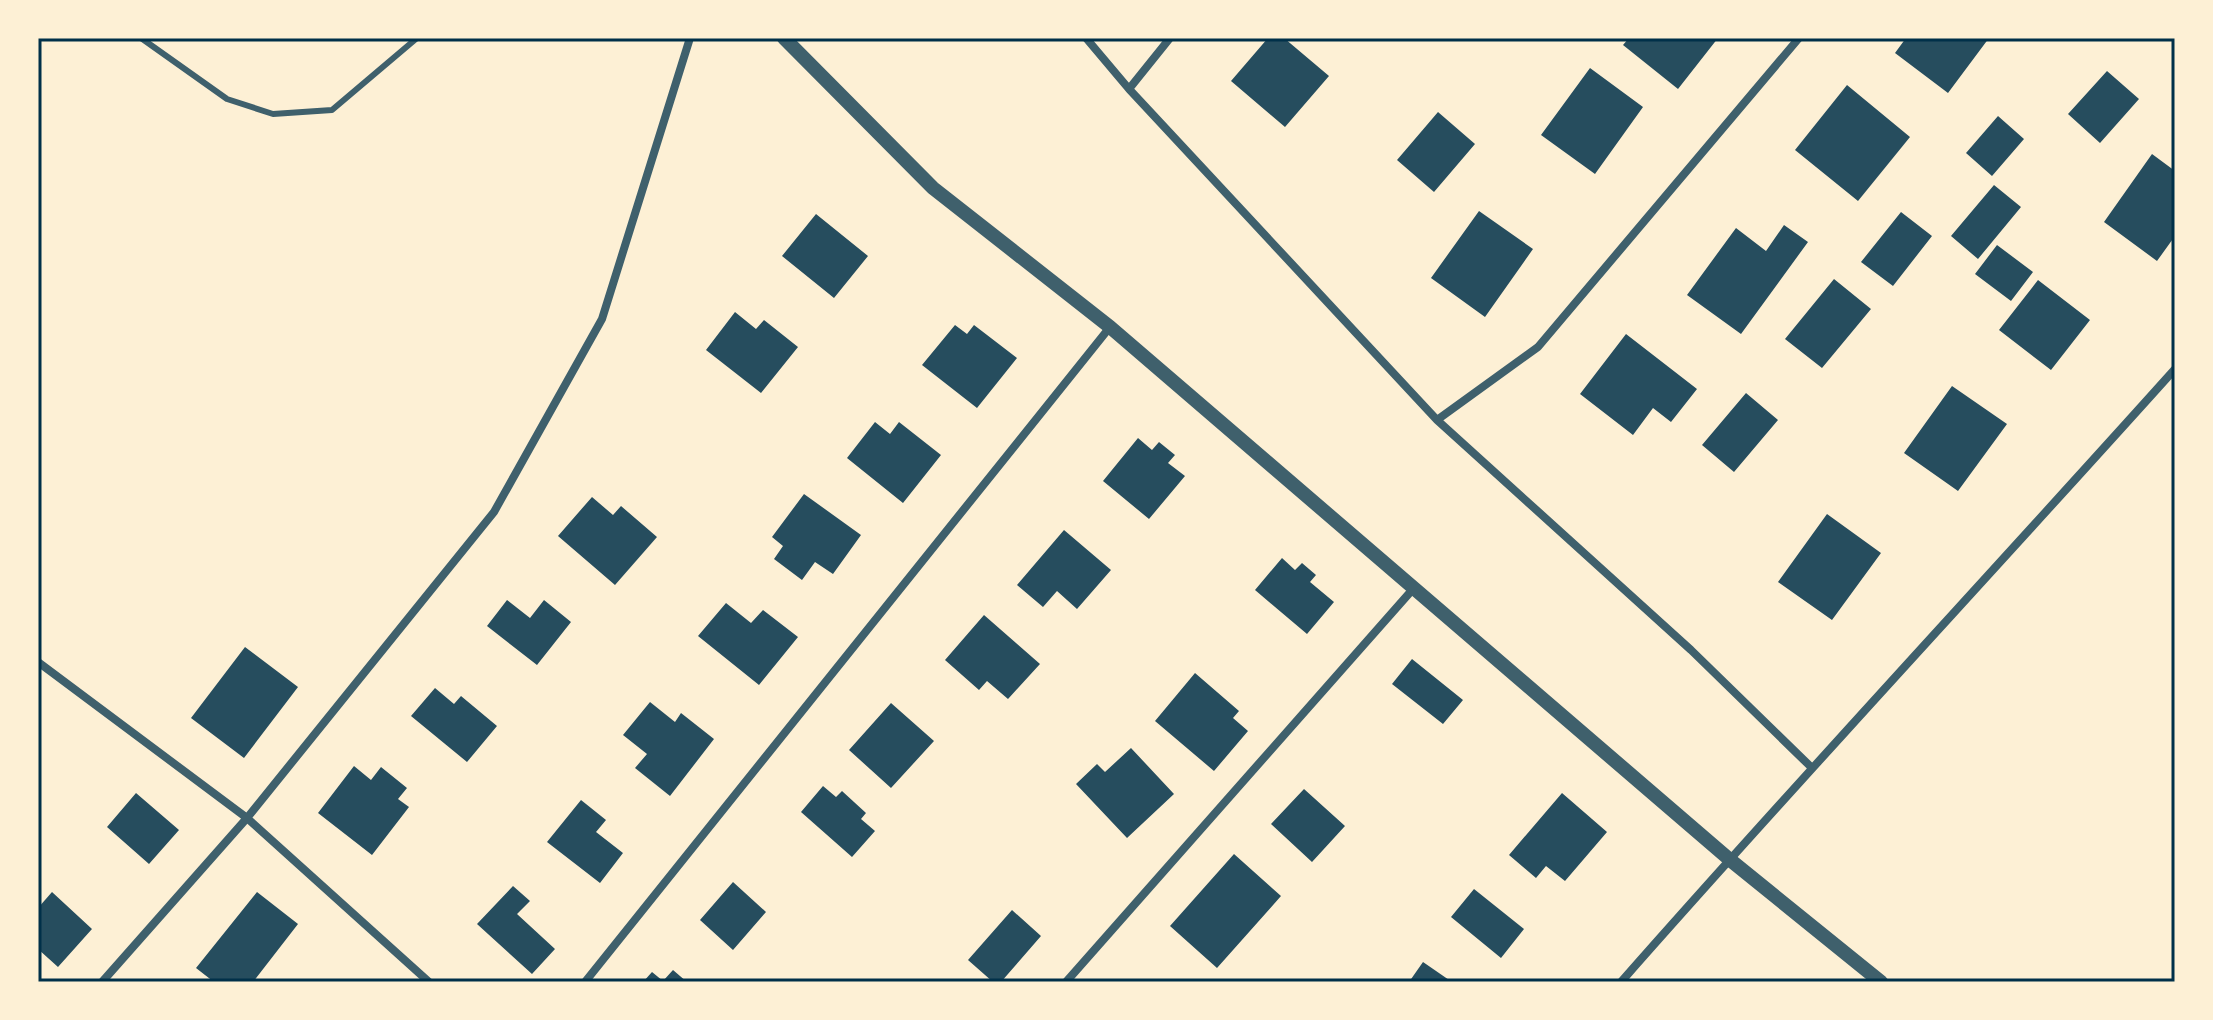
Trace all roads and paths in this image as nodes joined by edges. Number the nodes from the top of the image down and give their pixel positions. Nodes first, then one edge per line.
1 (141, 38) edge
2 (417, 38) edge
3 (690, 38) edge
4 (784, 38) edge
5 (1086, 38) edge
6 (1170, 38) edge
7 (1799, 38) edge
8 (1129, 89) junction
9 (1110, 327) junction
10 (2175, 369) edge
11 (1437, 420) junction
12 (1413, 589) junction
13 (38, 662) edge
14 (1811, 767) junction
15 (247, 818) junction
16 (1729, 859) junction
17 (102, 982) edge
18 (429, 982) edge
19 (585, 982) edge
20 (1066, 982) edge
21 (1621, 982) edge
22 (1881, 982) edge

1 - 2 lane
3 - 15 street
4 - 9 street
5 - 8 street
6 - 8 street
7 - 11 street
8 - 11 street
9 - 12 street
9 - 19 street
10 - 14 street
11 - 14 street
12 - 16 street
12 - 20 street
13 - 15 street
14 - 16 street
15 - 17 street
15 - 18 street
16 - 21 street
16 - 22 street

